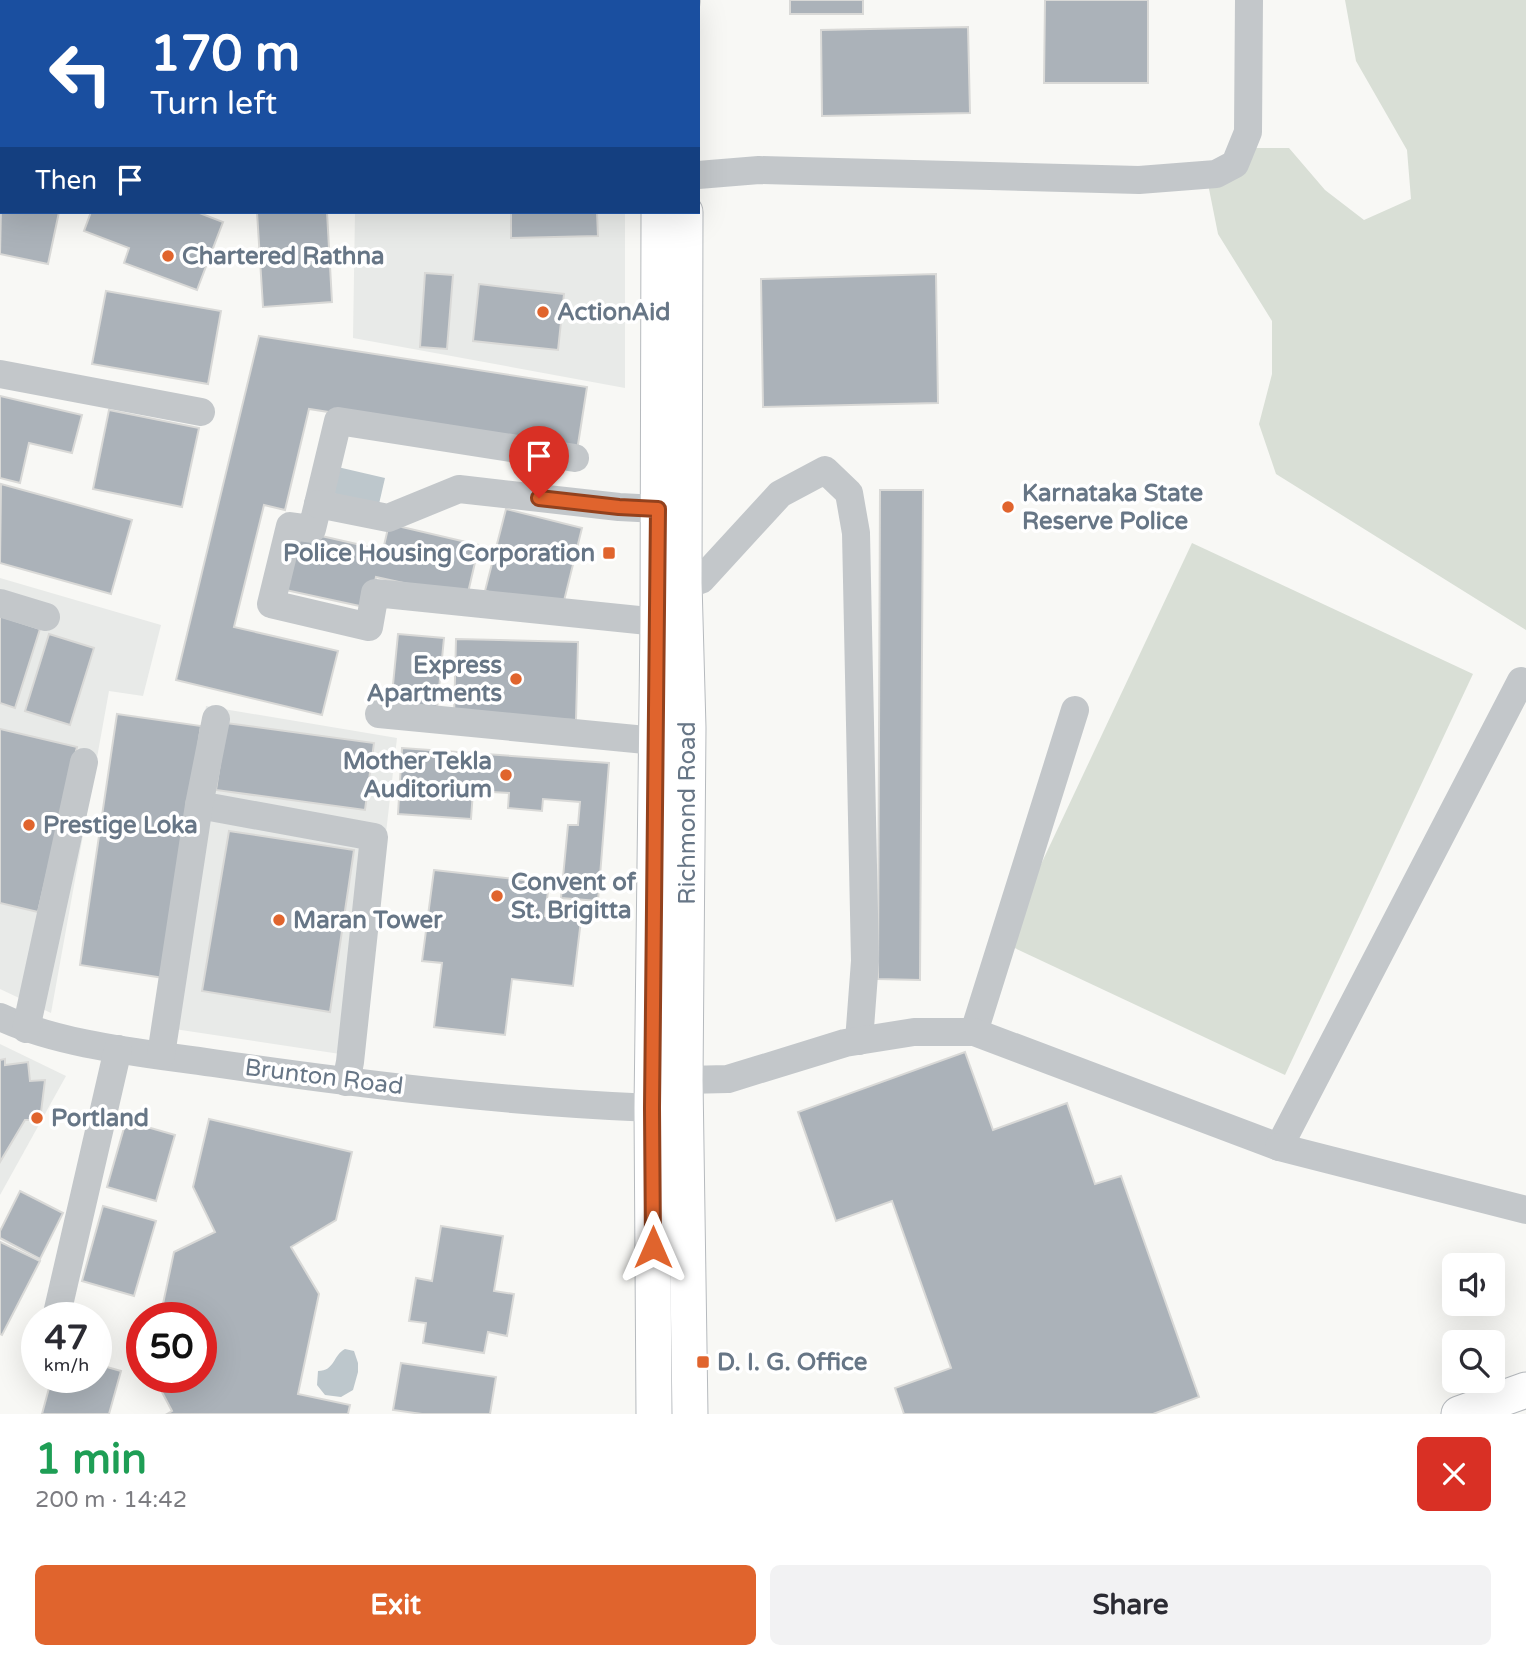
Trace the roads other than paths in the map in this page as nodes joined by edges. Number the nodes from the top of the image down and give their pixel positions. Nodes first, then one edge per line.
1 (1249, 0) edge
2 (700, 175) edge
3 (659, 214) edge
4 (685, 214) edge
5 (0, 373) edge
6 (671, 410) junction
7 (201, 412) dead end
8 (575, 458) dead end
9 (318, 504) junction
10 (658, 509) junction
11 (684, 583) junction
12 (0, 603) edge
13 (46, 617) dead end
14 (658, 622) junction
15 (1521, 681) dead end
16 (1075, 710) dead end
17 (379, 714) dead end
18 (216, 719) dead end
19 (656, 741) junction
20 (84, 762) dead end
21 (199, 806) junction
22 (0, 1017) edge
23 (26, 1029) junction
24 (974, 1032) junction
25 (859, 1041) junction
26 (118, 1049) junction
27 (161, 1055) junction
28 (346, 1082) junction
29 (674, 1097) junction
30 (1279, 1147) junction
31 (1526, 1210) edge
32 (60, 1302) edge
33 (1526, 1390) edge
34 (654, 1414) edge
35 (690, 1414) edge
36 (1459, 1414) edge

1 - 2 street
3 - 6 main road, Richmond Road
4 - 6 main road, Richmond Road
5 - 7 street
6 - 10 main road, Richmond Road
6 - 11 main road, Richmond Road
8 - 9 street
9 - 10 street
9 - 14 street
10 - 14 main road, Richmond Road
11 - 25 street
11 - 29 main road, Richmond Road
12 - 13 street
14 - 19 main road, Richmond Road
15 - 30 street
16 - 24 street
17 - 19 street
18 - 21 street
19 - 29 main road, Richmond Road
20 - 23 street
21 - 27 street
21 - 28 street
22 - 23 street, Brunton Road
23 - 26 street, Brunton Road
24 - 25 street, Brunton Road
24 - 30 street
25 - 29 street, Brunton Road
26 - 27 street, Brunton Road
26 - 32 street
27 - 28 street, Brunton Road
28 - 29 street, Brunton Road
29 - 34 main road, Richmond Road
29 - 35 main road, Richmond Road
30 - 31 street
33 - 36 main road

